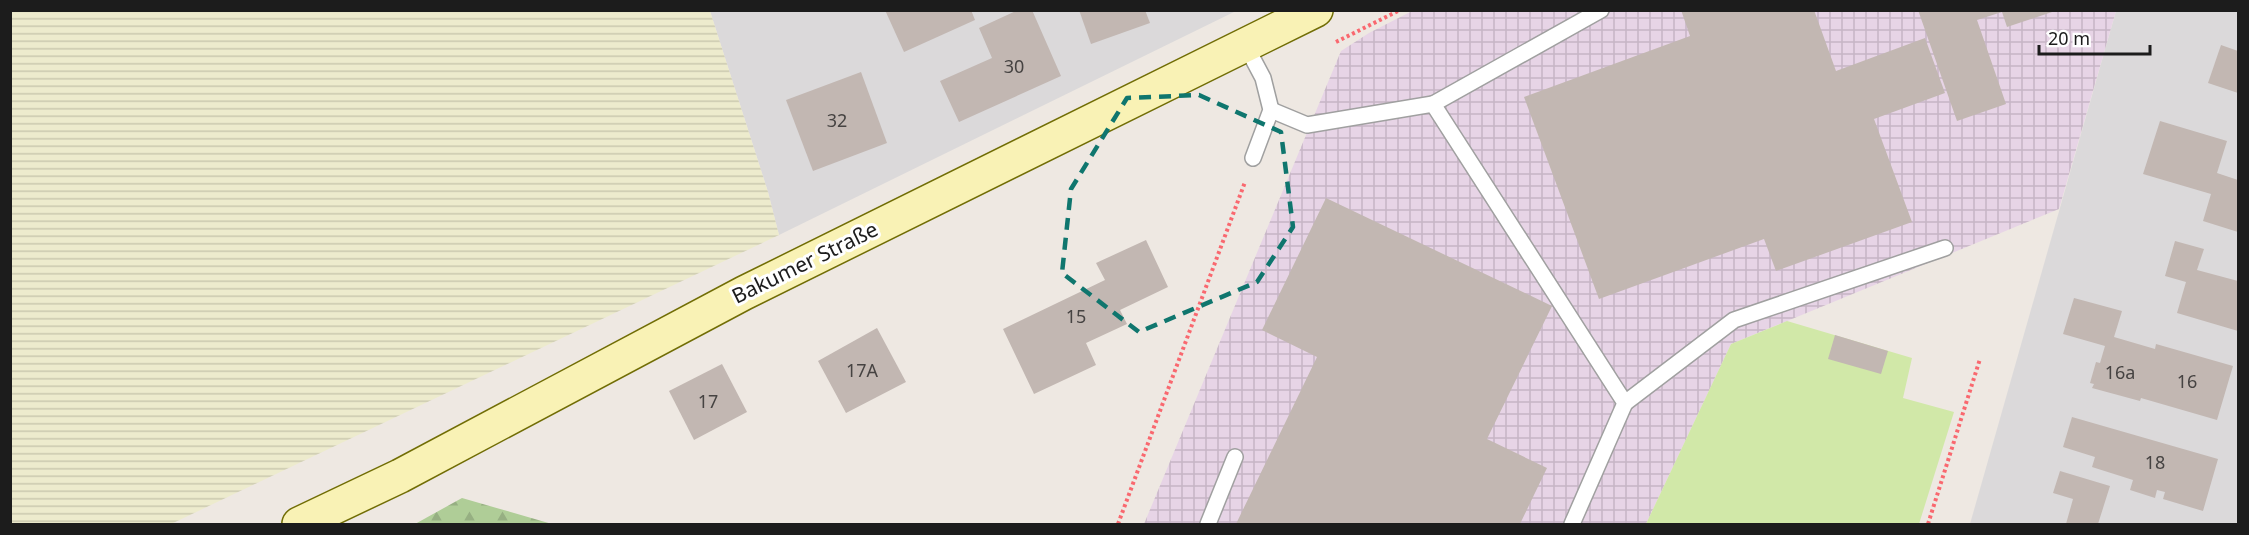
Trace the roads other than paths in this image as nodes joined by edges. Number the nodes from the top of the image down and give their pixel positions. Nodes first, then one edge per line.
1 (1316, 10) edge
2 (1601, 10) edge
3 (1246, 46) junction
4 (1433, 104) junction
5 (1271, 110) junction
6 (1253, 158) road end
7 (1945, 248) dead end
8 (1625, 403) junction
9 (1235, 457) dead end
10 (299, 525) edge
11 (1208, 525) edge
12 (1572, 525) edge

1 - 3 street, Bakumer Straße
2 - 4 lane
3 - 5 lane
3 - 10 street, Bakumer Straße
4 - 5 lane
4 - 8 lane
5 - 6 lane
7 - 8 lane
8 - 12 lane
9 - 11 lane

